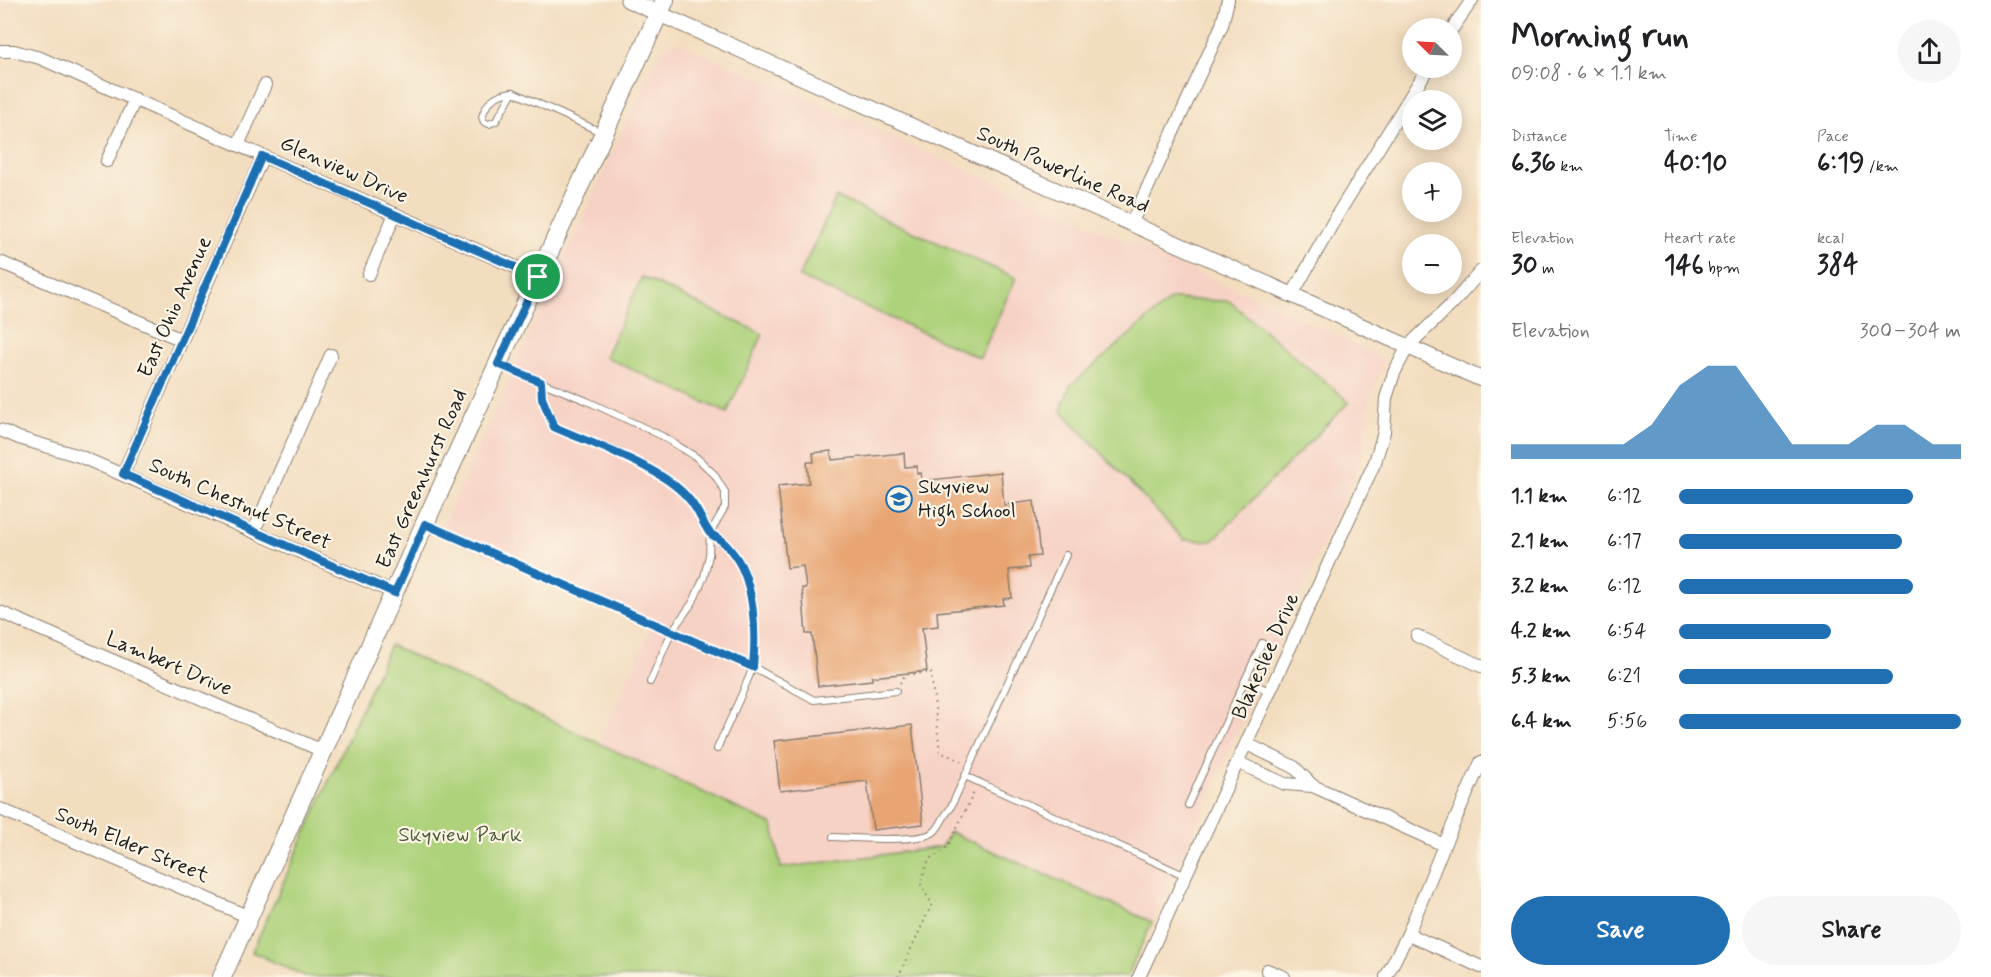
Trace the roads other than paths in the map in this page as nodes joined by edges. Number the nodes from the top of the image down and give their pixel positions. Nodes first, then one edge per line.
1 (628, 0) edge
2 (1228, 0) edge
3 (1472, 0) edge
4 (662, 8) edge
5 (1460, 18) edge
6 (0, 51) edge
7 (1422, 78) edge
8 (265, 85) dead end
9 (513, 92) junction
10 (135, 99) junction
11 (603, 133) junction
12 (238, 145) junction
13 (262, 156) junction
14 (107, 161) dead end
15 (395, 214) junction
16 (1131, 224) junction
17 (0, 262) edge
18 (1481, 271) edge
19 (369, 274) dead end
20 (538, 277) junction
21 (1292, 295) junction
22 (182, 340) junction
23 (1408, 346) junction
24 (331, 355) dead end
25 (498, 364) junction
26 (1481, 379) edge
27 (541, 382) junction
28 (0, 430) edge
29 (123, 474) junction
30 (425, 524) junction
31 (254, 531) junction
32 (710, 533) junction
33 (1066, 555) dead end
34 (395, 593) junction
35 (0, 612) edge
36 (672, 632) junction
37 (1417, 636) dead end
38 (1262, 643) dead end
39 (1481, 666) edge
40 (753, 667) junction
41 (1245, 680) junction
42 (650, 682) dead end
43 (896, 691) road end
44 (1271, 692) junction
45 (1247, 744) junction
46 (717, 749) dead end
47 (323, 751) junction
48 (1481, 762) edge
49 (1239, 763) junction
50 (965, 776) junction
51 (1313, 786) junction
52 (1188, 804) dead end
53 (0, 809) edge
54 (832, 837) dead end
55 (1444, 844) junction
56 (1186, 876) junction
57 (249, 917) junction
58 (1408, 934) junction
59 (1481, 968) edge
60 (1267, 970) dead end
61 (222, 977) edge
62 (1139, 977) edge
63 (1284, 977) edge
64 (1386, 977) edge

1 - 4 street, South Powerline Road
2 - 16 street
3 - 5 street
4 - 11 main road, East Greenhurst Road
4 - 16 street, South Powerline Road
6 - 10 street, Glenview Drive
7 - 21 street
8 - 12 street
9 - 9 lane
9 - 11 lane
10 - 12 street, Glenview Drive
10 - 14 street
11 - 20 main road, East Greenhurst Road
12 - 13 street, Glenview Drive
13 - 15 street, Glenview Drive
13 - 22 street, East Ohio Avenue
15 - 19 street
15 - 20 street, Glenview Drive
16 - 21 street, South Powerline Road
17 - 22 street
18 - 23 street, Blakeslee Drive
20 - 25 main road, East Greenhurst Road
21 - 23 street, South Powerline Road
22 - 29 street, East Ohio Avenue
23 - 26 street, South Powerline Road
23 - 44 street, Blakeslee Drive
24 - 31 street
25 - 27 lane
25 - 30 main road, East Greenhurst Road
27 - 32 lane
27 - 32 lane
28 - 29 street, South Chestnut Street
29 - 31 street, South Chestnut Street
30 - 34 main road, East Greenhurst Road
30 - 36 lane
31 - 34 street, South Chestnut Street
32 - 36 lane
32 - 40 lane
33 - 50 lane
34 - 47 main road, East Greenhurst Road
35 - 47 street, Lambert Drive
36 - 40 lane
36 - 42 lane
37 - 39 street
38 - 41 lane
40 - 43 lane
40 - 46 lane
41 - 44 lane
41 - 52 lane
44 - 45 street, Blakeslee Drive
45 - 49 street, Blakeslee Drive
45 - 51 street
47 - 57 main road, East Greenhurst Road
48 - 55 street
49 - 51 street
49 - 56 street, Blakeslee Drive
50 - 54 lane
50 - 56 lane
51 - 55 street
53 - 57 street, South Elder Street
55 - 58 street
56 - 62 street, Blakeslee Drive
57 - 61 main road, East Greenhurst Road
58 - 59 street
58 - 64 street
60 - 63 street

